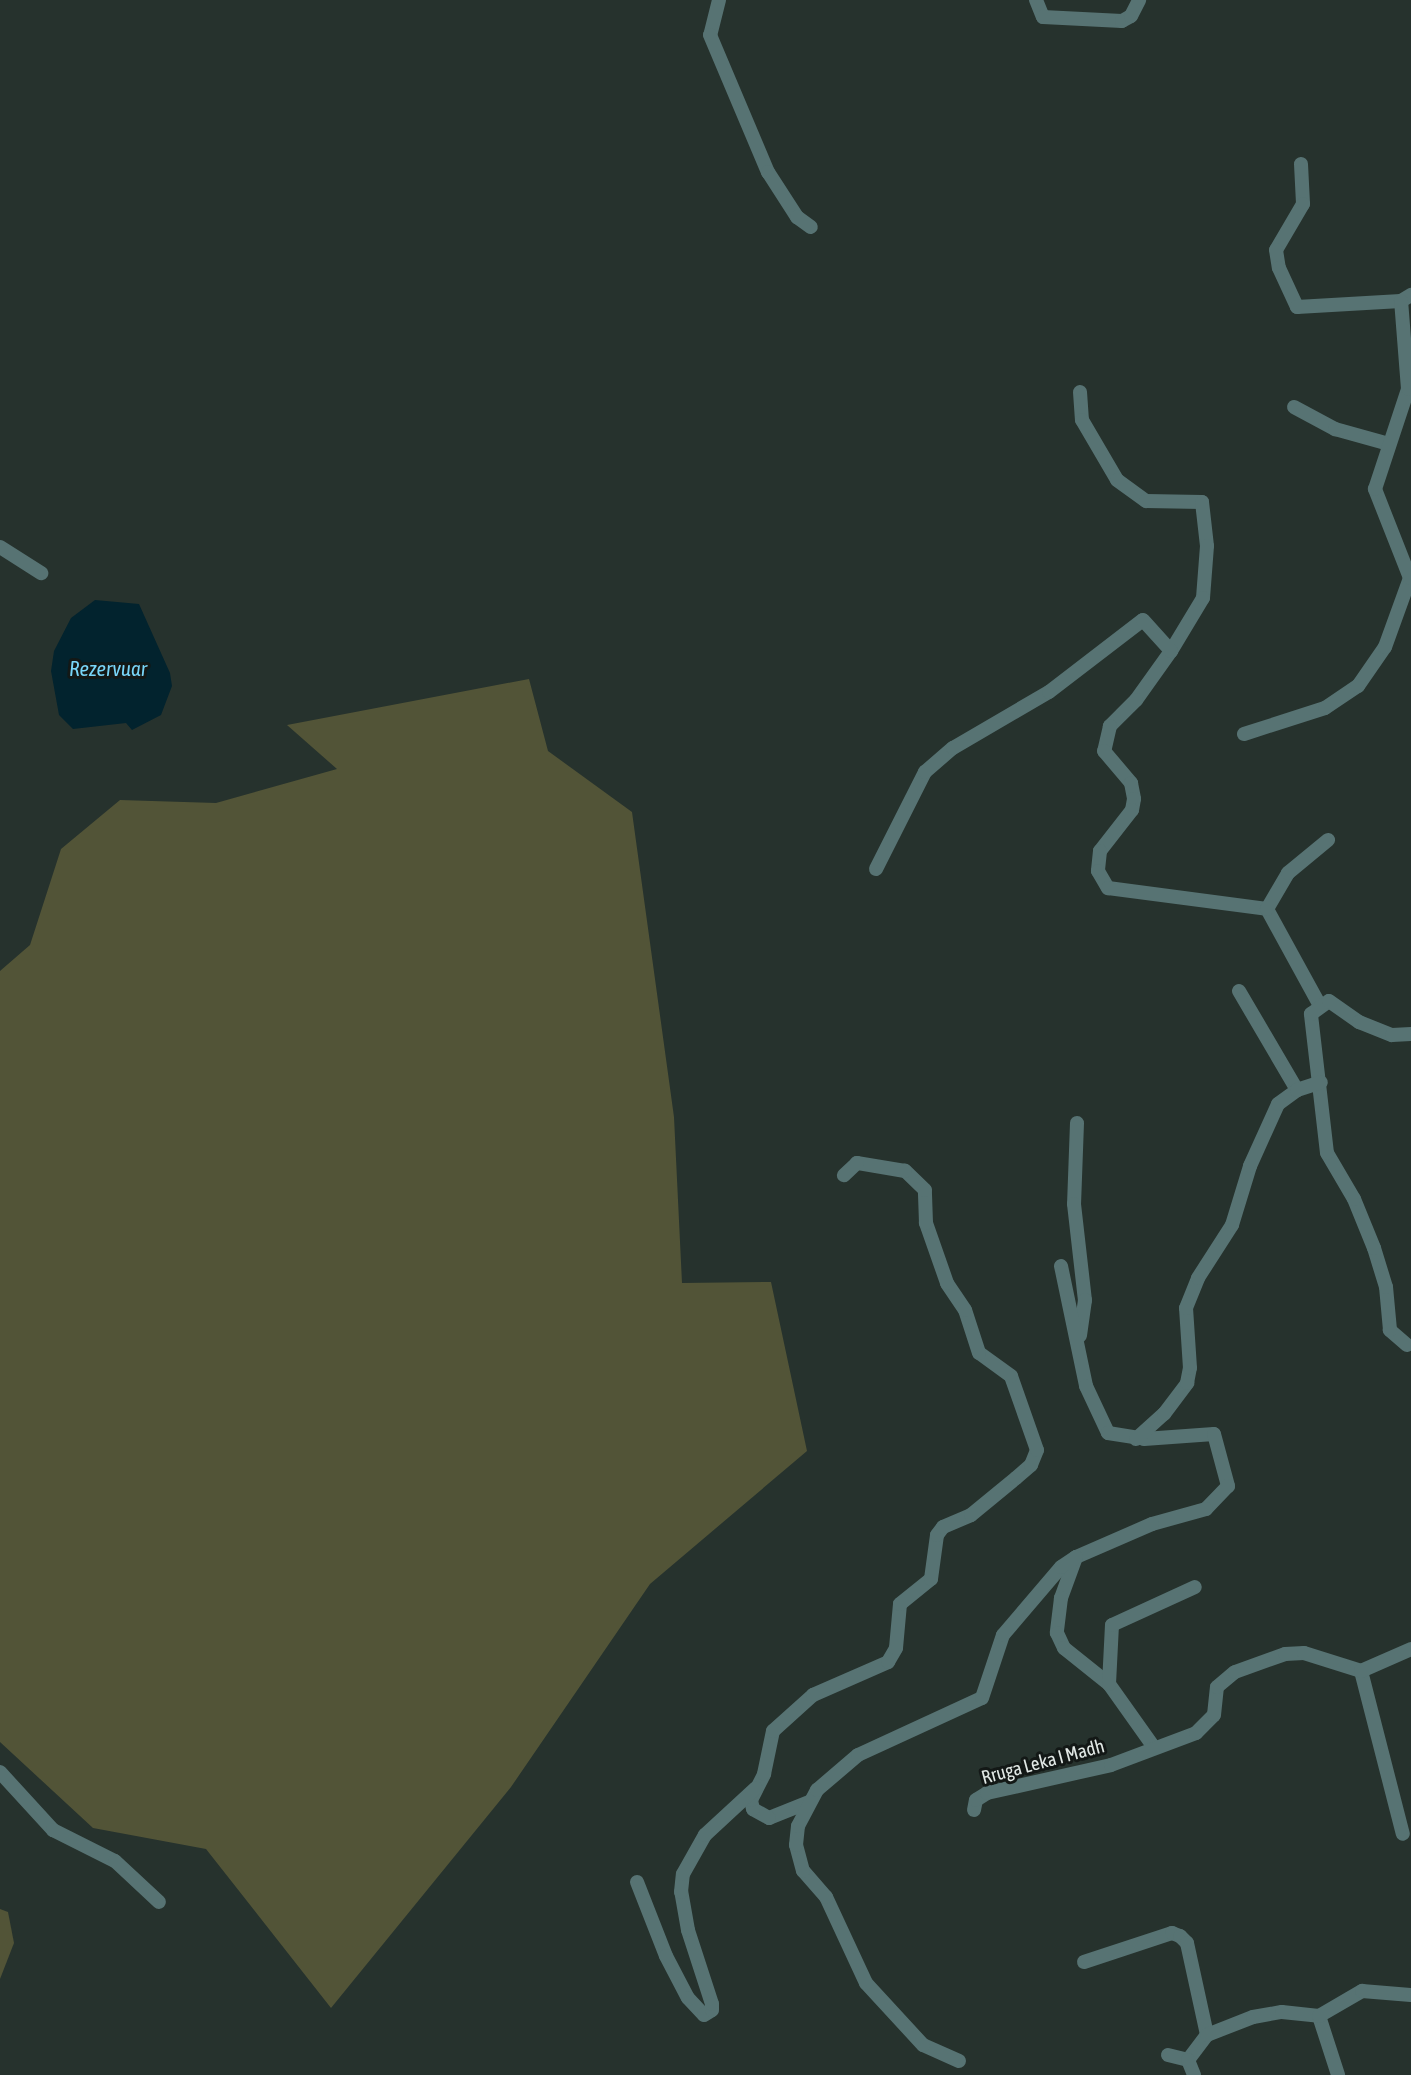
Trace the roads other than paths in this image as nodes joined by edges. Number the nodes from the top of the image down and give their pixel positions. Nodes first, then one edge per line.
1 (719, 0) edge
2 (1036, 0) edge
3 (1139, 0) edge
4 (1301, 164) dead end
5 (811, 227) dead end
6 (1406, 298) edge
7 (1080, 392) dead end
8 (1294, 408) dead end
9 (1388, 444) junction
10 (0, 547) edge
11 (41, 573) dead end
12 (1171, 651) junction
13 (1244, 734) dead end
14 (1328, 840) dead end
15 (876, 869) dead end
16 (1267, 909) junction
17 (1240, 991) dead end
18 (1319, 1004) junction
19 (1411, 1034) edge
20 (1321, 1082) junction
21 (1297, 1090) junction
22 (1077, 1123) dead end
23 (844, 1175) dead end
24 (1061, 1266) dead end
25 (1079, 1341) junction
26 (1406, 1345) dead end
27 (1136, 1438) junction
28 (1076, 1557) junction
29 (1195, 1587) dead end
30 (1411, 1649) edge
31 (1361, 1671) junction
32 (1109, 1684) junction
33 (1153, 1746) junction
34 (0, 1772) edge
35 (756, 1788) junction
36 (809, 1802) junction
37 (974, 1810) dead end
38 (1403, 1834) dead end
39 (638, 1882) dead end
40 (159, 1902) dead end
41 (1084, 1962) dead end
42 (1411, 1995) edge
43 (1319, 2016) junction
44 (1207, 2035) junction
45 (1167, 2055) dead end
46 (1188, 2060) junction
47 (959, 2061) dead end
48 (1194, 2075) edge
49 (1338, 2075) edge

1 - 5 street
2 - 3 street
4 - 6 street
6 - 9 street
7 - 12 street
8 - 9 street
9 - 13 street
10 - 11 street
12 - 15 street
12 - 16 street
14 - 16 street
16 - 18 street
17 - 21 street
18 - 19 street
18 - 20 street
20 - 21 street
20 - 26 street
21 - 27 street
22 - 25 street
23 - 35 street
24 - 25 street
25 - 27 street
27 - 28 street
28 - 32 street
28 - 36 street
29 - 32 street
30 - 31 street
31 - 33 street, Rruga Leka I Madh
31 - 38 street
32 - 33 street
33 - 37 street, Rruga Leka I Madh
34 - 40 street
35 - 36 street
35 - 39 street
36 - 47 street
41 - 44 street
42 - 43 street
43 - 44 street
43 - 49 street
44 - 46 street
45 - 46 street
46 - 48 street

